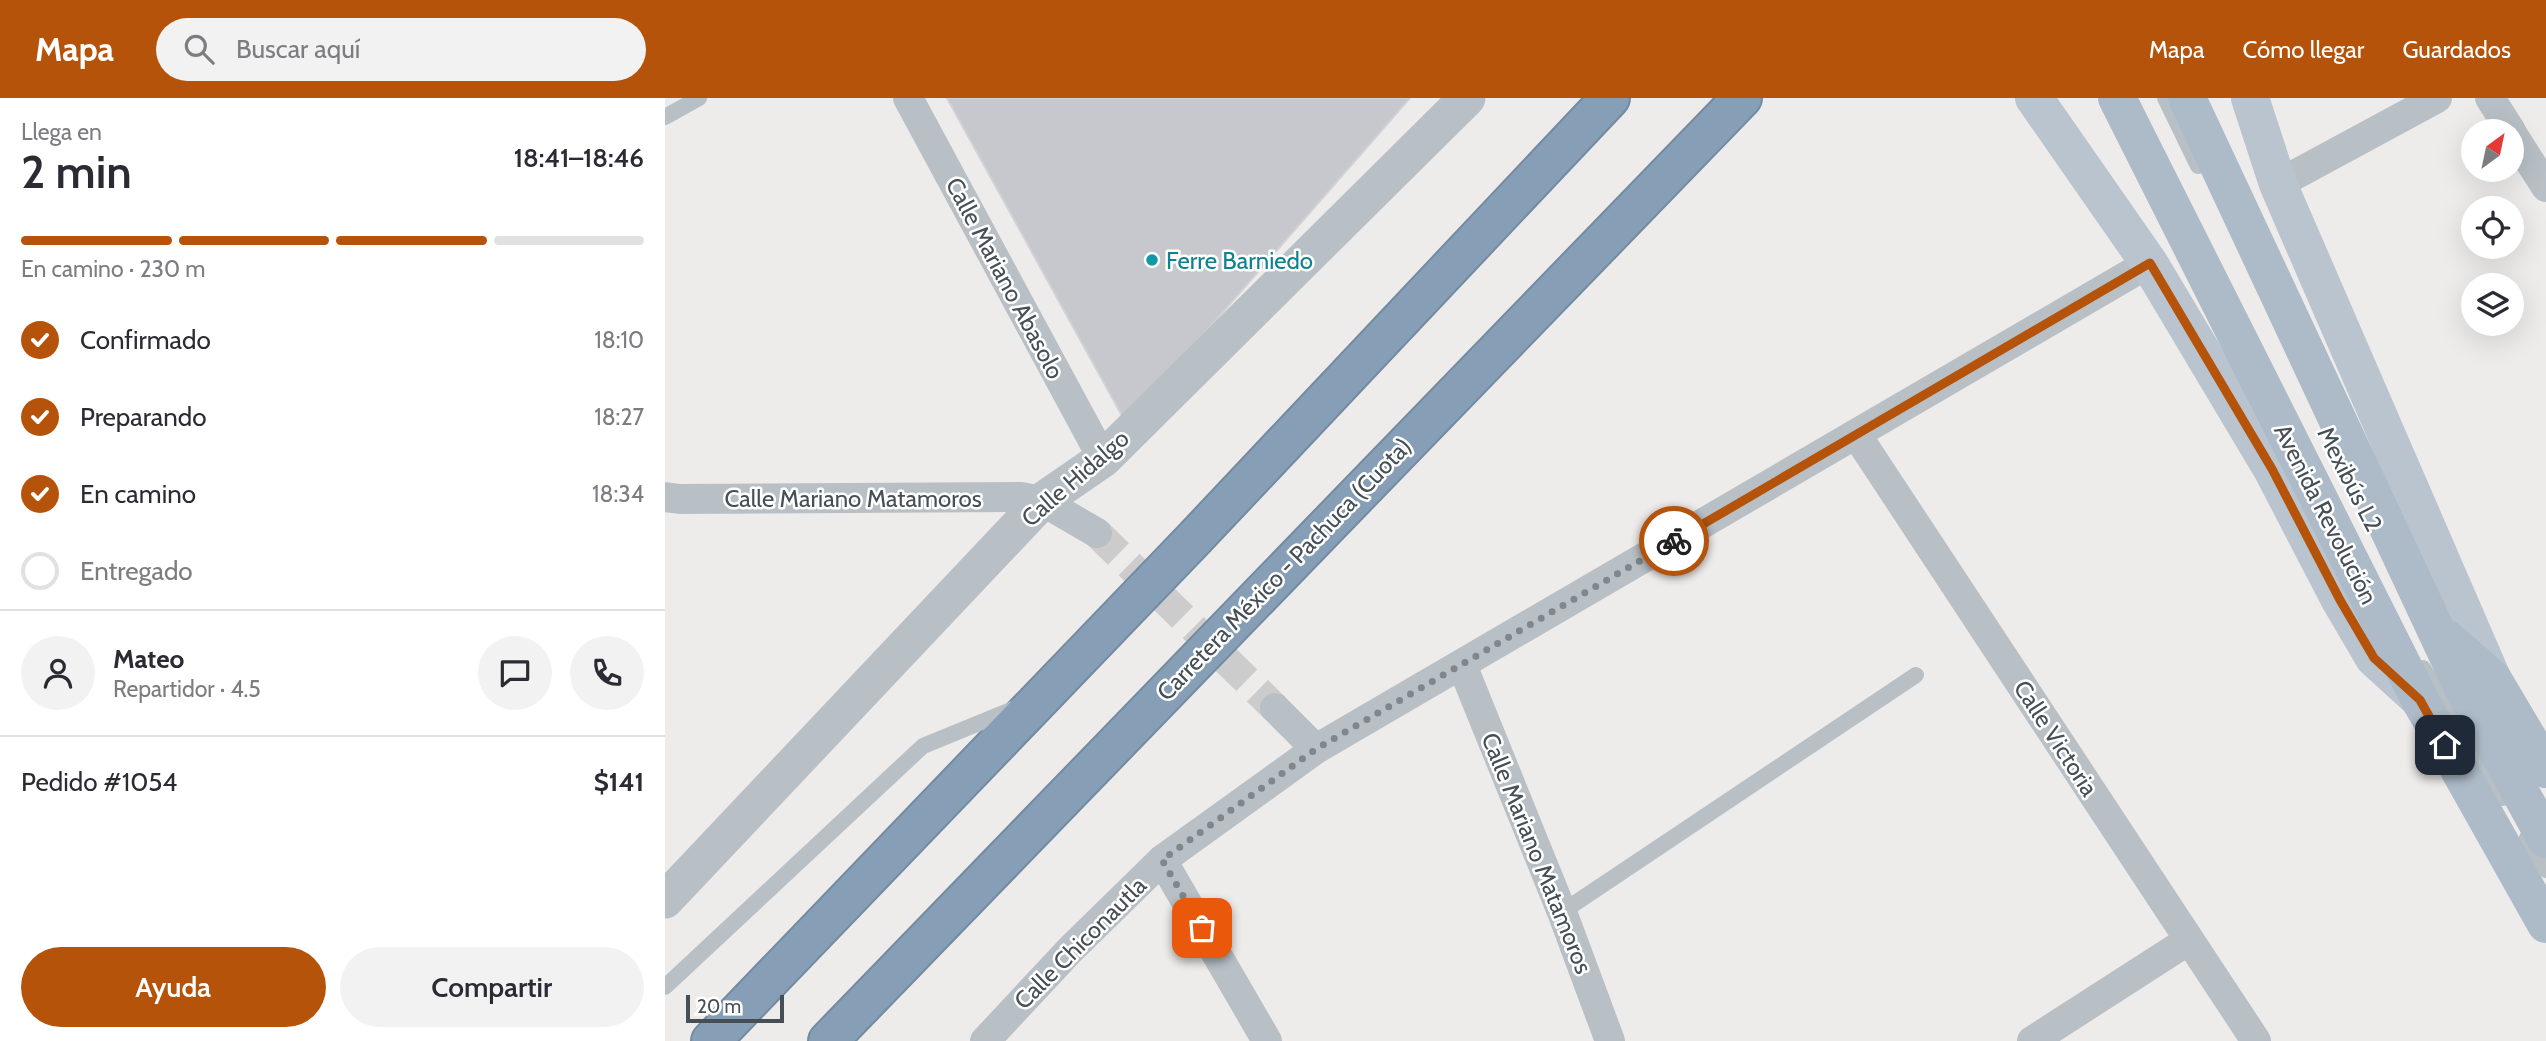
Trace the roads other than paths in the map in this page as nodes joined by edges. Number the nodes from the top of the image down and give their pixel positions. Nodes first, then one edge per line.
1 (699, 98) edge
2 (908, 98) edge
3 (1468, 98) edge
4 (1610, 98) edge
5 (1742, 98) edge
6 (2034, 98) edge
7 (2117, 98) edge
8 (2133, 98) edge
9 (2165, 98) edge
10 (2187, 98) edge
11 (2250, 98) edge
12 (2437, 98) edge
13 (2490, 98) edge
14 (665, 117) edge
15 (2503, 119) edge
16 (2524, 152) edge
17 (2279, 184) junction
18 (2207, 185) dead end
19 (2546, 187) edge
20 (2150, 263) junction
21 (2309, 396) dead end
22 (1857, 434) junction
23 (1103, 459) junction
24 (665, 497) edge
25 (1042, 501) junction
26 (1097, 533) tunnel mouth
27 (1462, 665) junction
28 (1916, 675) dead end
29 (2477, 683) junction
30 (1037, 699) junction
31 (2420, 700) junction
32 (1275, 708) tunnel mouth
33 (1316, 749) junction
34 (2546, 769) edge
35 (2525, 825) edge
36 (2546, 827) edge
37 (1162, 860) junction
38 (2546, 870) edge
39 (665, 900) edge
40 (1562, 912) junction
41 (2546, 924) edge
42 (2189, 940) junction
43 (665, 987) edge
44 (711, 1041) edge
45 (828, 1041) edge
46 (985, 1041) edge
47 (1268, 1041) edge
48 (1610, 1041) edge
49 (2032, 1041) edge
50 (2256, 1041) edge

1 - 14 lane
2 - 23 street, Calle Mariano Abasolo
3 - 23 street, Calle Hidalgo
4 - 30 highway
5 - 45 highway, Carretera México - Pachuca (Cuota)
6 - 20 main road
7 - 31 main road, Avenida Revolución
8 - 35 lane, Mexibús L2
9 - 18 lane
10 - 29 main road, Avenida Revolución
11 - 17 main road
12 - 17 street
13 - 15 street
16 - 19 street
17 - 29 main road
20 - 22 street, Calle Chiconautla
20 - 31 main road
21 - 36 lane, Mexibús L2
22 - 27 street, Calle Chiconautla
22 - 42 street, Calle Victoria
23 - 25 street, Calle Hidalgo
24 - 25 street, Calle Mariano Matamoros
25 - 26 street
25 - 39 street, Calle Hidalgo
27 - 33 street, Calle Chiconautla
27 - 40 street, Calle Mariano Matamoros
28 - 40 lane
29 - 34 main road
29 - 35 main road, bridge
30 - 43 lane
30 - 44 highway
31 - 41 main road, Avenida Revolución
32 - 33 street
33 - 37 street, Calle Chiconautla
35 - 38 lane, Mexibús L2
37 - 46 street, Calle Chiconautla
37 - 47 street
40 - 48 street, Calle Mariano Matamoros
42 - 49 street
42 - 50 street, Calle Victoria

